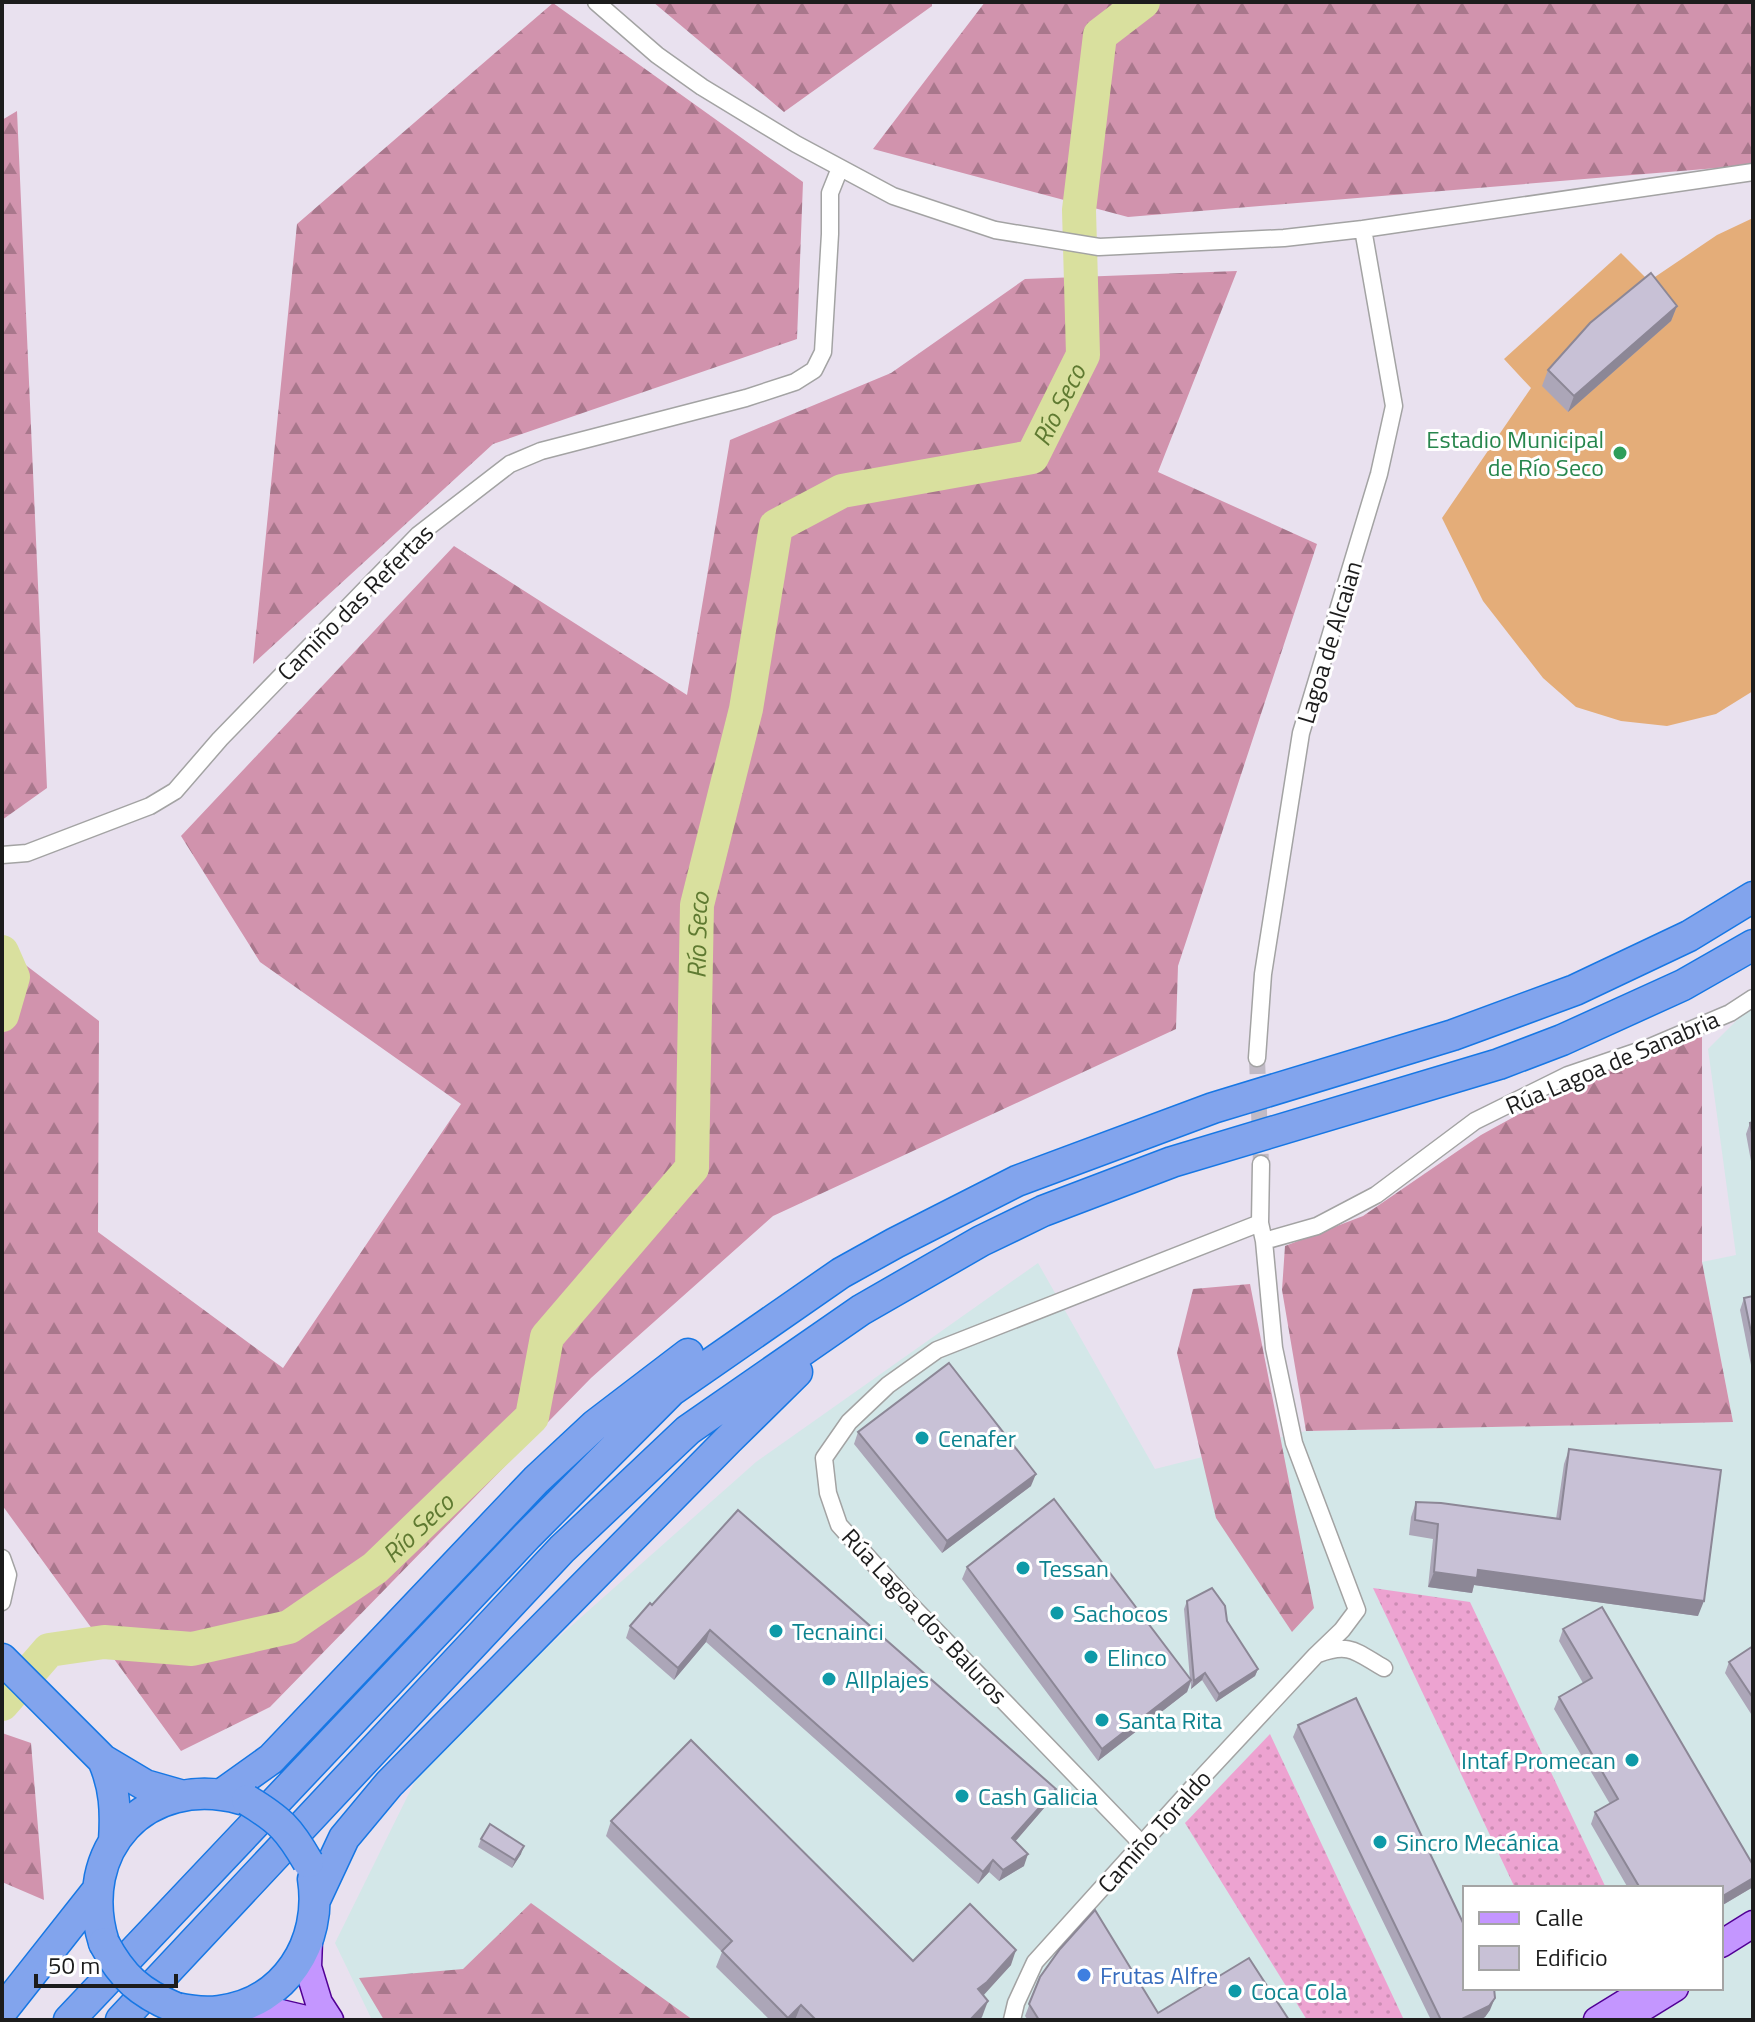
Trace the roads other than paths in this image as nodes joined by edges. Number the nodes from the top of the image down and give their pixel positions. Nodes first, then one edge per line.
1 (596, 2) edge
2 (840, 168) junction
3 (1753, 172) edge
4 (1363, 229) junction
5 (2, 855) edge
6 (1753, 897) edge
7 (1753, 945) edge
8 (1753, 998) edge
9 (1257, 1058) tunnel mouth
10 (1261, 1164) tunnel mouth
11 (1260, 1223) junction
12 (1264, 1241) junction
13 (841, 1273) junction
14 (861, 1310) junction
15 (2, 1558) edge
16 (2, 1602) edge
17 (1316, 1655) junction
18 (2, 1659) edge
19 (1384, 1668) dead end
20 (103, 1760) junction
21 (180, 1795) junction
22 (234, 1797) junction
23 (114, 1841) junction
24 (1142, 1844) junction
25 (96, 1892) junction
26 (315, 1900) junction
27 (1753, 1924) edge
28 (309, 1939) junction
29 (1723, 1943) edge
30 (1753, 1944) edge
31 (1723, 1960) edge
32 (1646, 1990) edge
33 (1672, 1990) edge
34 (2, 2011) edge
35 (221, 2013) edge
36 (69, 2020) edge
37 (121, 2020) edge
38 (310, 2020) edge
39 (330, 2020) edge
40 (1012, 2020) edge
41 (1597, 2020) edge
42 (1623, 2020) edge

1 - 2 street
2 - 4 street
2 - 5 street, Camiño das Refertas
3 - 4 street
4 - 9 street, Lagoa de Alcaian
6 - 13 highway
7 - 14 highway
8 - 12 street, Rúa Lagoa de Sanabria
10 - 11 street
11 - 12 street
11 - 24 street, Rúa Lagoa dos Baluros
12 - 17 street, Camiño Toraldo
13 - 22 highway
13 - 36 highway
14 - 26 highway
14 - 37 highway
15 - 16 street
17 - 19 street
17 - 24 street, Camiño Toraldo
18 - 20 highway
20 - 21 highway
20 - 23 highway
21 - 22 highway
21 - 23 highway
22 - 26 highway, bridge
23 - 25 highway
24 - 40 street, Camiño Toraldo
25 - 34 highway
25 - 35 highway, bridge
26 - 28 highway
27 - 29 main road
28 - 35 highway
28 - 39 main road
30 - 31 main road
32 - 41 main road
33 - 42 main road
35 - 38 main road

